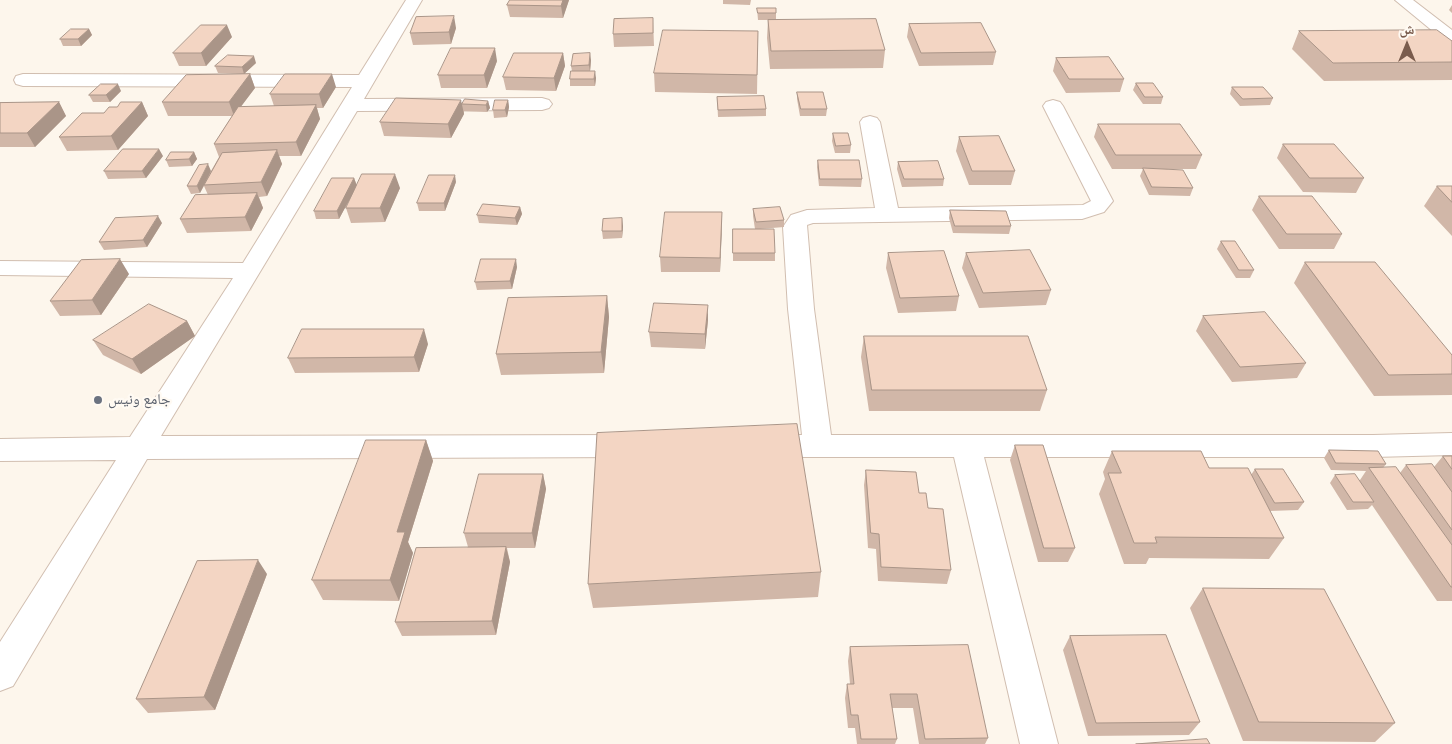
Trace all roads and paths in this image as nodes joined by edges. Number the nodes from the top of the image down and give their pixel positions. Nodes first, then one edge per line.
1 (414, 0) edge
2 (1403, 0) edge
3 (1452, 38) edge
4 (23, 80) dead end
5 (364, 81) junction
6 (542, 104) dead end
7 (350, 105) junction
8 (1052, 106) dead end
9 (870, 122) dead end
10 (888, 215) junction
11 (0, 268) edge
12 (250, 271) junction
13 (1452, 444) edge
14 (966, 445) junction
15 (662, 446) edge
16 (740, 446) edge
17 (818, 446) junction
18 (138, 449) junction
19 (0, 450) edge
20 (0, 674) edge
21 (1039, 744) edge

1 - 5 street
2 - 3 street
4 - 5 street
5 - 7 street
6 - 7 street
7 - 12 street
8 - 10 street
9 - 10 street
10 - 17 street
11 - 12 street
12 - 18 street
13 - 14 street
14 - 17 street
14 - 21 street
15 - 18 street
16 - 17 street
18 - 19 street
18 - 20 street

